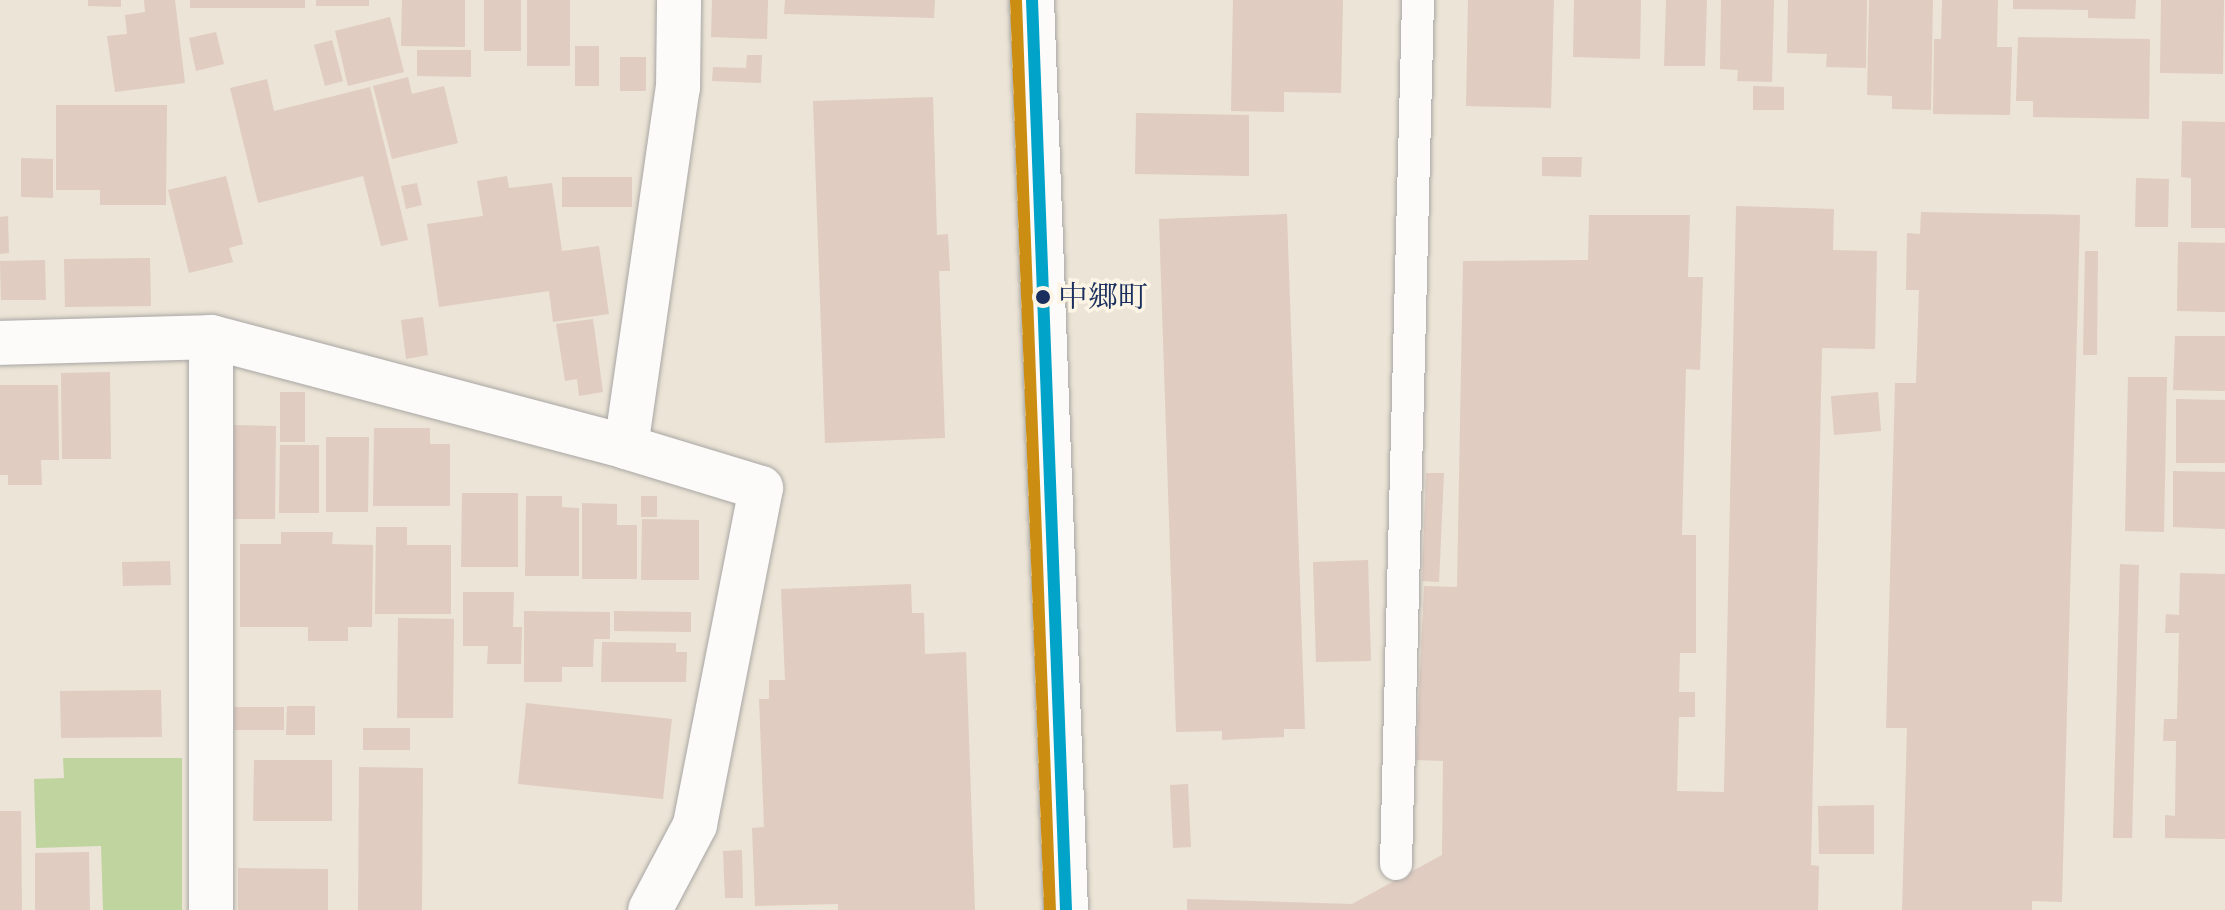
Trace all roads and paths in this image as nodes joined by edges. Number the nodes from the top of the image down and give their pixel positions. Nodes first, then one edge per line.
1 (679, 0) edge
2 (1032, 0) edge
3 (1418, 0) edge
4 (211, 337) junction
5 (0, 343) edge
6 (626, 447) junction
7 (1396, 864) dead end
8 (211, 910) edge
9 (650, 910) edge
10 (1066, 910) edge

1 - 6 street
2 - 10 street
3 - 7 lane
4 - 5 street
4 - 6 street
4 - 8 street
6 - 9 street

